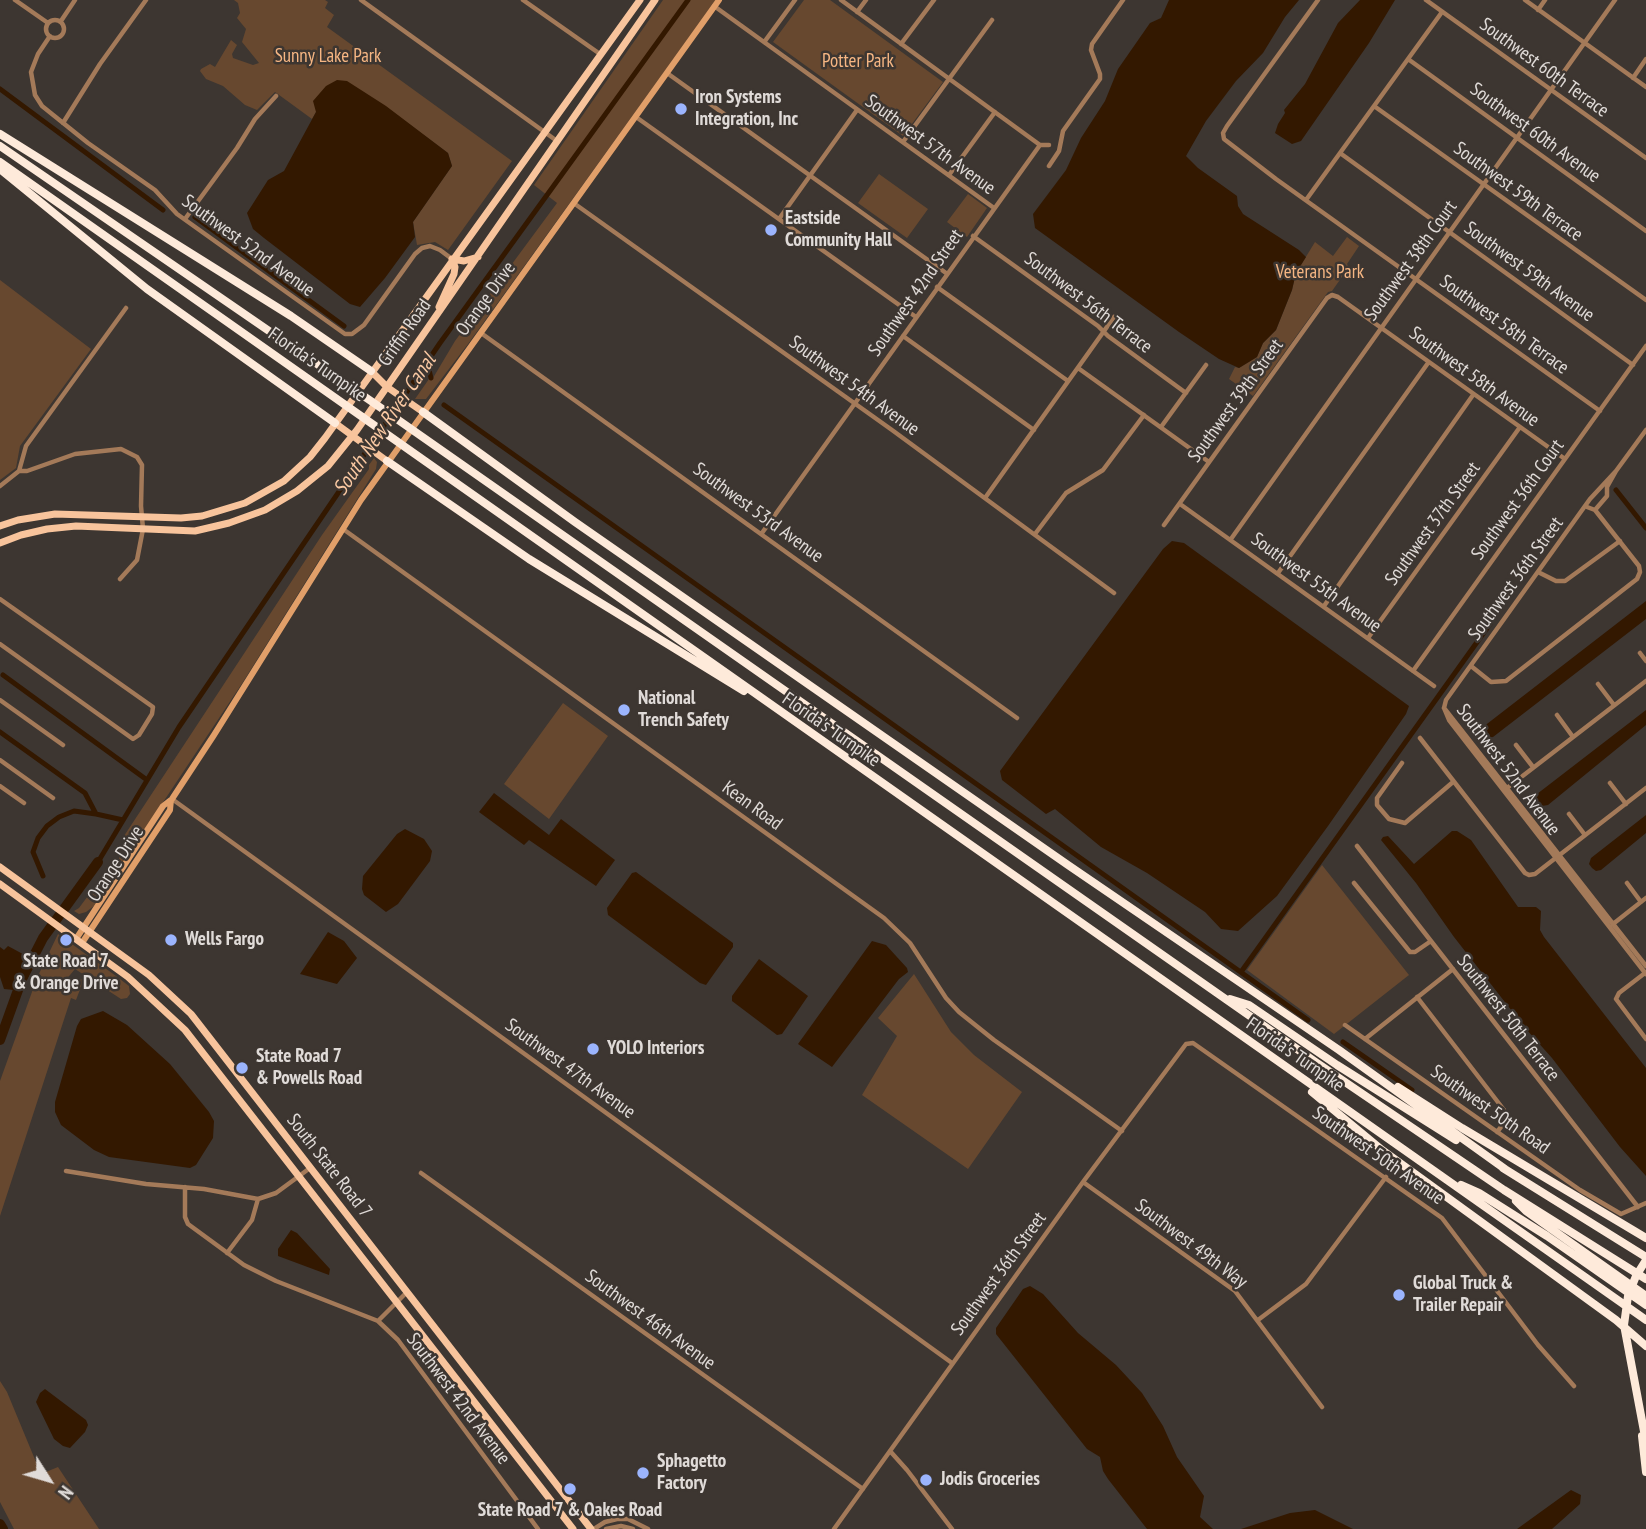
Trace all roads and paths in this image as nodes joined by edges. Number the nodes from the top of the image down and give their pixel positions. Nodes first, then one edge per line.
1 (15, 0) edge
2 (75, 0) edge
3 (146, 0) edge
4 (361, 0) edge
5 (523, 0) edge
6 (640, 0) edge
7 (655, 0) edge
8 (794, 0) edge
9 (841, 0) edge
10 (866, 0) edge
11 (934, 0) edge
12 (1123, 0) edge
13 (1318, 0) edge
14 (1426, 0) edge
15 (1524, 0) edge
16 (1545, 0) edge
17 (1615, 0) edge
18 (716, 3) edge
19 (1538, 10) junction
20 (857, 12) junction
21 (1441, 12) junction
22 (992, 20) dead end
23 (61, 21) junction
24 (48, 23) junction
25 (50, 36) junction
26 (765, 41) junction
27 (1585, 43) junction
28 (901, 44) junction
29 (600, 54) junction
30 (1408, 59) junction
31 (1646, 60) edge
32 (667, 73) junction
33 (949, 78) junction
34 (1633, 78) junction
35 (1646, 87) edge
36 (1551, 90) junction
37 (276, 96) dead end
38 (1374, 106) junction
39 (857, 110) junction
40 (995, 112) junction
41 (636, 117) junction
42 (63, 123) junction
43 (544, 132) junction
44 (0, 134) edge
45 (1517, 137) junction
46 (558, 141) junction
47 (903, 142) junction
48 (1040, 145) junction
49 (1049, 145) dead end
50 (0, 146) edge
51 (1340, 153) junction
52 (1646, 158) edge
53 (0, 162) edge
54 (1049, 166) dead end
55 (0, 169) edge
56 (810, 175) junction
57 (949, 175) junction
58 (1484, 185) junction
59 (1306, 200) junction
60 (575, 204) junction
61 (994, 208) junction
62 (185, 219) junction
63 (779, 219) junction
64 (1646, 231) edge
65 (1450, 232) junction
66 (973, 236) junction
67 (478, 257) junction
68 (452, 259) junction
69 (946, 273) junction
70 (1416, 279) junction
71 (937, 287) junction
72 (1332, 295) joint
73 (1646, 300) edge
74 (126, 308) dead end
75 (916, 317) junction
76 (1114, 317) dead end
77 (432, 322) junction
78 (1380, 327) junction
79 (481, 332) junction
80 (1104, 332) junction
81 (903, 336) junction
82 (1646, 346) edge
83 (1429, 363) junction
84 (1206, 365) dead end
85 (1633, 365) junction
86 (1078, 368) junction
87 (371, 371) junction
88 (1068, 381) junction
89 (387, 387) junction
90 (1186, 393) junction
91 (1474, 395) junction
92 (855, 403) junction
93 (1600, 411) junction
94 (423, 412) junction
95 (1144, 415) junction
96 (335, 423) junction
97 (1161, 427) junction
98 (1520, 427) junction
99 (1034, 430) junction
100 (1646, 430) edge
101 (352, 436) junction
102 (1564, 459) junction
103 (387, 461) junction
104 (1209, 462) junction
105 (19, 471) junction
106 (1616, 471) junction
107 (0, 486) edge
108 (1597, 492) junction
109 (985, 498) junction
110 (1180, 504) junction
111 (1600, 505) junction
112 (1587, 507) junction
113 (1595, 510) junction
114 (142, 515) junction
115 (1164, 525) dead end
116 (0, 526) edge
117 (143, 529) junction
118 (343, 529) junction
119 (762, 533) junction
120 (1035, 534) junction
121 (1231, 539) junction
122 (1620, 541) junction
123 (0, 543) edge
124 (1538, 572) junction
125 (1278, 573) junction
126 (120, 579) dead end
127 (1114, 593) dead end
128 (0, 599) edge
129 (1324, 606) junction
130 (1368, 638) junction
131 (0, 644) edge
132 (1640, 653) dead end
133 (1646, 661) edge
134 (1471, 666) junction
135 (1413, 671) junction
136 (1646, 681) edge
137 (1598, 684) dead end
138 (1434, 686) dead end
139 (0, 700) edge
140 (762, 701) junction
141 (1614, 705) junction
142 (1444, 708) joint
143 (1556, 715) dead end
144 (1017, 718) dead end
145 (1573, 737) junction
146 (1420, 738) dead end
147 (64, 745) dead end
148 (1516, 745) dead end
149 (0, 760) edge
150 (1402, 763) dead end
151 (1534, 767) junction
152 (1453, 782) junction
153 (1610, 783) dead end
154 (0, 786) edge
155 (1646, 788) edge
156 (1506, 789) junction
157 (53, 798) dead end
158 (172, 799) junction
159 (24, 803) dead end
160 (1626, 804) junction
161 (1569, 814) dead end
162 (1585, 835) junction
163 (1357, 846) dead end
164 (130, 856) junction
165 (1558, 856) junction
166 (0, 867) edge
167 (131, 871) junction
168 (1354, 883) dead end
169 (1627, 883) dead end
170 (0, 884) edge
171 (1644, 900) edge
172 (1611, 925) junction
173 (87, 930) junction
174 (79, 941) junction
175 (1431, 941) junction
176 (1646, 966) edge
177 (1453, 969) junction
178 (1646, 973) edge
179 (1220, 996) junction
180 (1417, 997) junction
181 (1345, 1025) dead end
182 (192, 1038) junction
183 (1365, 1039) junction
184 (1646, 1039) edge
185 (1193, 1043) joint
186 (217, 1047) junction
187 (1339, 1050) junction
188 (1277, 1063) junction
189 (1122, 1131) junction
190 (1497, 1132) junction
191 (310, 1167) junction
192 (1505, 1169) junction
193 (66, 1171) dead end
194 (421, 1173) dead end
195 (1440, 1174) junction
196 (300, 1175) junction
197 (1386, 1177) junction
198 (1083, 1182) junction
199 (185, 1187) junction
200 (1504, 1190) junction
201 (258, 1199) junction
202 (1646, 1203) edge
203 (1638, 1207) junction
204 (1646, 1238) edge
205 (227, 1253) junction
206 (1646, 1259) edge
207 (1646, 1279) edge
208 (407, 1292) junction
209 (1646, 1296) edge
210 (396, 1300) junction
211 (1646, 1305) edge
212 (1258, 1320) junction
213 (1646, 1320) edge
214 (378, 1321) junction
215 (1646, 1346) edge
216 (952, 1363) junction
217 (1574, 1385) dead end
218 (1322, 1407) dead end
219 (480, 1409) junction
220 (503, 1416) junction
221 (1640, 1419) junction
222 (1646, 1442) edge
223 (890, 1451) junction
224 (1646, 1472) edge
225 (863, 1489) junction
226 (538, 1529) edge
227 (573, 1529) edge
228 (592, 1529) edge
229 (606, 1529) edge
230 (633, 1529) edge
231 (648, 1529) edge
232 (834, 1529) edge
233 (952, 1529) edge

1 - 24 street
2 - 23 street
3 - 42 street
4 - 43 street
5 - 29 street
6 - 29 main road, Griffin Road
7 - 46 main road, Griffin Road
8 - 26 street
9 - 20 street
10 - 20 street
11 - 28 street
12 - 54 street
13 - 59 street, Southwest 58th Terrace
14 - 21 street, Southwest 60th Terrace
15 - 19 street
16 - 19 street
17 - 27 street, Southwest 38th Court
18 - 26 street, Southwest 57th Avenue
18 - 32 street, Orange Drive
19 - 27 street
20 - 28 street
21 - 30 street
21 - 36 street, Southwest 60th Terrace
22 - 33 street
23 - 24 street
23 - 25 street
24 - 25 street
25 - 42 street, Southwest 52nd Avenue
26 - 39 street, Southwest 57th Avenue
27 - 34 street
27 - 36 street, Southwest 38th Court
28 - 33 street
29 - 43 main road, Griffin Road
30 - 38 street
30 - 45 street, Southwest 60th Avenue
31 - 34 street
32 - 41 street, Orange Drive
32 - 56 street
33 - 40 street
33 - 47 street
34 - 35 street
36 - 45 street, Southwest 38th Court
36 - 52 street, Southwest 60th Terrace
37 - 62 street
38 - 51 street
38 - 58 street, Southwest 59th Terrace
39 - 47 street, Southwest 57th Avenue
39 - 56 street
40 - 48 street
40 - 57 street
41 - 60 street, Orange Drive
41 - 63 street
42 - 62 street, Southwest 52nd Avenue
43 - 46 street
43 - 68 main road, Griffin Road
44 - 87 highway
45 - 58 street, Southwest 38th Court
45 - 64 street, Southwest 60th Avenue
46 - 67 main road, Griffin Road
47 - 57 street, Southwest 57th Avenue
48 - 49 street
48 - 61 street, Southwest 42nd Street
50 - 179 highway, Florida's Turnpike
51 - 59 street
51 - 65 street, Southwest 59th Avenue
53 - 140 highway, Florida's Turnpike
55 - 96 highway
56 - 63 street
56 - 69 street
57 - 61 street, Southwest 57th Avenue
58 - 65 street, Southwest 38th Court
58 - 73 street, Southwest 59th Terrace
59 - 70 street, Southwest 58th Terrace
60 - 79 street, Orange Drive
60 - 92 street, Southwest 54th Avenue
61 - 66 street, Southwest 42nd Street
62 - 68 street, Southwest 52nd Avenue
63 - 75 street
65 - 70 street, Southwest 38th Court
65 - 85 street, Southwest 59th Avenue
66 - 69 street, Southwest 42nd Street
66 - 80 street, Southwest 56th Terrace
67 - 68 main road
67 - 77 main road, Griffin Road
68 - 77 main road
68 - 87 main road, Griffin Road
69 - 71 street, Southwest 42nd Street
70 - 78 street, Southwest 38th Court
70 - 93 street, Southwest 58th Terrace
71 - 75 street, Southwest 42nd Street
71 - 88 street
72 - 78 street, Southwest 58th Avenue
72 - 104 street, Southwest 39th Street
74 - 105 street
75 - 81 street, Southwest 42nd Street
76 - 80 street
77 - 89 main road, Griffin Road
78 - 83 street, Southwest 58th Avenue
78 - 121 street, Southwest 38th Court
79 - 94 street, Orange Drive
79 - 119 street, Southwest 53rd Avenue
80 - 86 street
80 - 90 street, Southwest 56th Terrace
81 - 92 street, Southwest 42nd Street
81 - 99 street
82 - 85 street, Southwest 36th Court
83 - 91 street, Southwest 58th Avenue
83 - 125 street
84 - 90 street
85 - 93 street, Southwest 36th Court
86 - 88 street
86 - 95 street
87 - 89 main road
87 - 96 main road, Griffin Road
88 - 99 street
89 - 94 main road
89 - 101 main road, Griffin Road
90 - 97 street
91 - 98 street, Southwest 58th Avenue
91 - 129 street
92 - 109 street, Southwest 54th Avenue
92 - 119 street, Southwest 42nd Street
93 - 102 street, Southwest 36th Court
94 - 103 street, Orange Drive
94 - 187 highway
95 - 97 street
95 - 120 street
96 - 101 main road
96 - 114 main road, Griffin Road
97 - 104 street
98 - 102 street, Southwest 58th Avenue
98 - 130 street, Southwest 37th Street
99 - 109 street
100 - 106 street, Southwest 36th Street
101 - 103 main road
101 - 117 main road, Griffin Road
102 - 135 street, Southwest 36th Court
103 - 118 street, Orange Drive
103 - 140 highway
104 - 110 street, Southwest 39th Street
105 - 107 street
105 - 114 street
106 - 108 street, Southwest 36th Street
106 - 111 street, Southwest 36th Street
108 - 111 street
108 - 112 street, Southwest 36th Street
109 - 120 street, Southwest 54th Avenue
110 - 115 street, Southwest 39th Street
110 - 121 street, Southwest 55th Avenue
111 - 113 street, Southwest 36th Street
112 - 113 street
112 - 124 street, Southwest 36th Street
113 - 122 street
114 - 116 main road, Griffin Road
114 - 117 street
117 - 123 main road, Griffin Road
117 - 126 street
118 - 158 street, Orange Drive
118 - 189 street, Kean Road
119 - 144 street, Southwest 53rd Avenue
120 - 127 street, Southwest 54th Avenue
121 - 125 street, Southwest 55th Avenue
122 - 124 street
122 - 134 street
124 - 134 street, Southwest 36th Street
125 - 129 street, Southwest 55th Avenue
128 - 131 street
129 - 130 street, Southwest 55th Avenue
130 - 135 street, Southwest 55th Avenue
132 - 133 street
134 - 142 street, Southwest 36th Street
135 - 138 street, Southwest 55th Avenue
136 - 141 street
137 - 141 street
139 - 147 street
140 - 188 highway, Florida's Turnpike
141 - 145 street
142 - 156 street, Southwest 52nd Avenue
143 - 145 street
145 - 151 street
146 - 152 street
148 - 151 street
149 - 157 street
150 - 152 street
151 - 156 street
152 - 165 street
153 - 160 street
154 - 159 street
155 - 160 street
156 - 165 street, Southwest 52nd Avenue
158 - 164 street, Orange Drive
158 - 167 street, Orange Drive
158 - 216 street, Southwest 47th Avenue
160 - 162 street
161 - 162 street
162 - 165 street
163 - 175 street, Southwest 50th Terrace
164 - 167 street
164 - 173 street, Orange Drive
165 - 172 street, Southwest 52nd Avenue
166 - 173 main road, South State Road 7
167 - 173 street, Orange Drive
168 - 175 street
169 - 171 street
170 - 174 main road, South State Road 7
171 - 172 street
172 - 176 street, Southwest 52nd Avenue
172 - 178 street, Southwest 52nd Avenue
173 - 174 street, Orange Drive
173 - 186 main road, South State Road 7
174 - 182 main road, South State Road 7
175 - 177 street, Southwest 50th Terrace
177 - 180 street
177 - 203 street, Southwest 50th Terrace
178 - 184 street
179 - 192 highway
179 - 200 highway, Florida's Turnpike
180 - 183 street
180 - 190 street
181 - 183 street, Southwest 50th Road
182 - 186 main road
182 - 196 main road, South State Road 7
183 - 190 street, Southwest 50th Road
185 - 189 street, Southwest 36th Street
185 - 197 street, Southwest 50th Avenue
186 - 191 main road, South State Road 7
187 - 192 highway
187 - 204 highway
188 - 195 highway, Florida's Turnpike
188 - 215 highway
189 - 198 street, Southwest 36th Street
190 - 203 street, Southwest 50th Road
191 - 196 street
191 - 208 main road, South State Road 7
192 - 206 highway
193 - 199 street
194 - 225 street, Southwest 46th Avenue
195 - 211 highway
195 - 213 highway, Florida's Turnpike
196 - 201 street
196 - 210 main road, South State Road 7
197 - 212 street
197 - 217 street, Southwest 50th Avenue
198 - 212 street, Southwest 49th Way
198 - 216 street, Southwest 36th Street
199 - 201 street
199 - 205 street
200 - 207 highway, Florida's Turnpike
200 - 209 highway
201 - 205 street
202 - 203 street
205 - 214 street
206 - 221 highway
208 - 210 street
208 - 220 main road, South State Road 7
210 - 214 street
210 - 219 main road, South State Road 7
212 - 218 street, Southwest 49th Way
214 - 226 street, Southwest 42nd Avenue
216 - 223 street, Southwest 36th Street
219 - 220 main road
219 - 227 main road, South State Road 7
220 - 228 main road, South State Road 7
221 - 222 highway
221 - 224 highway
223 - 225 street, Southwest 36th Street
223 - 233 street
225 - 232 street, Southwest 36th Street
228 - 231 street
229 - 230 street

